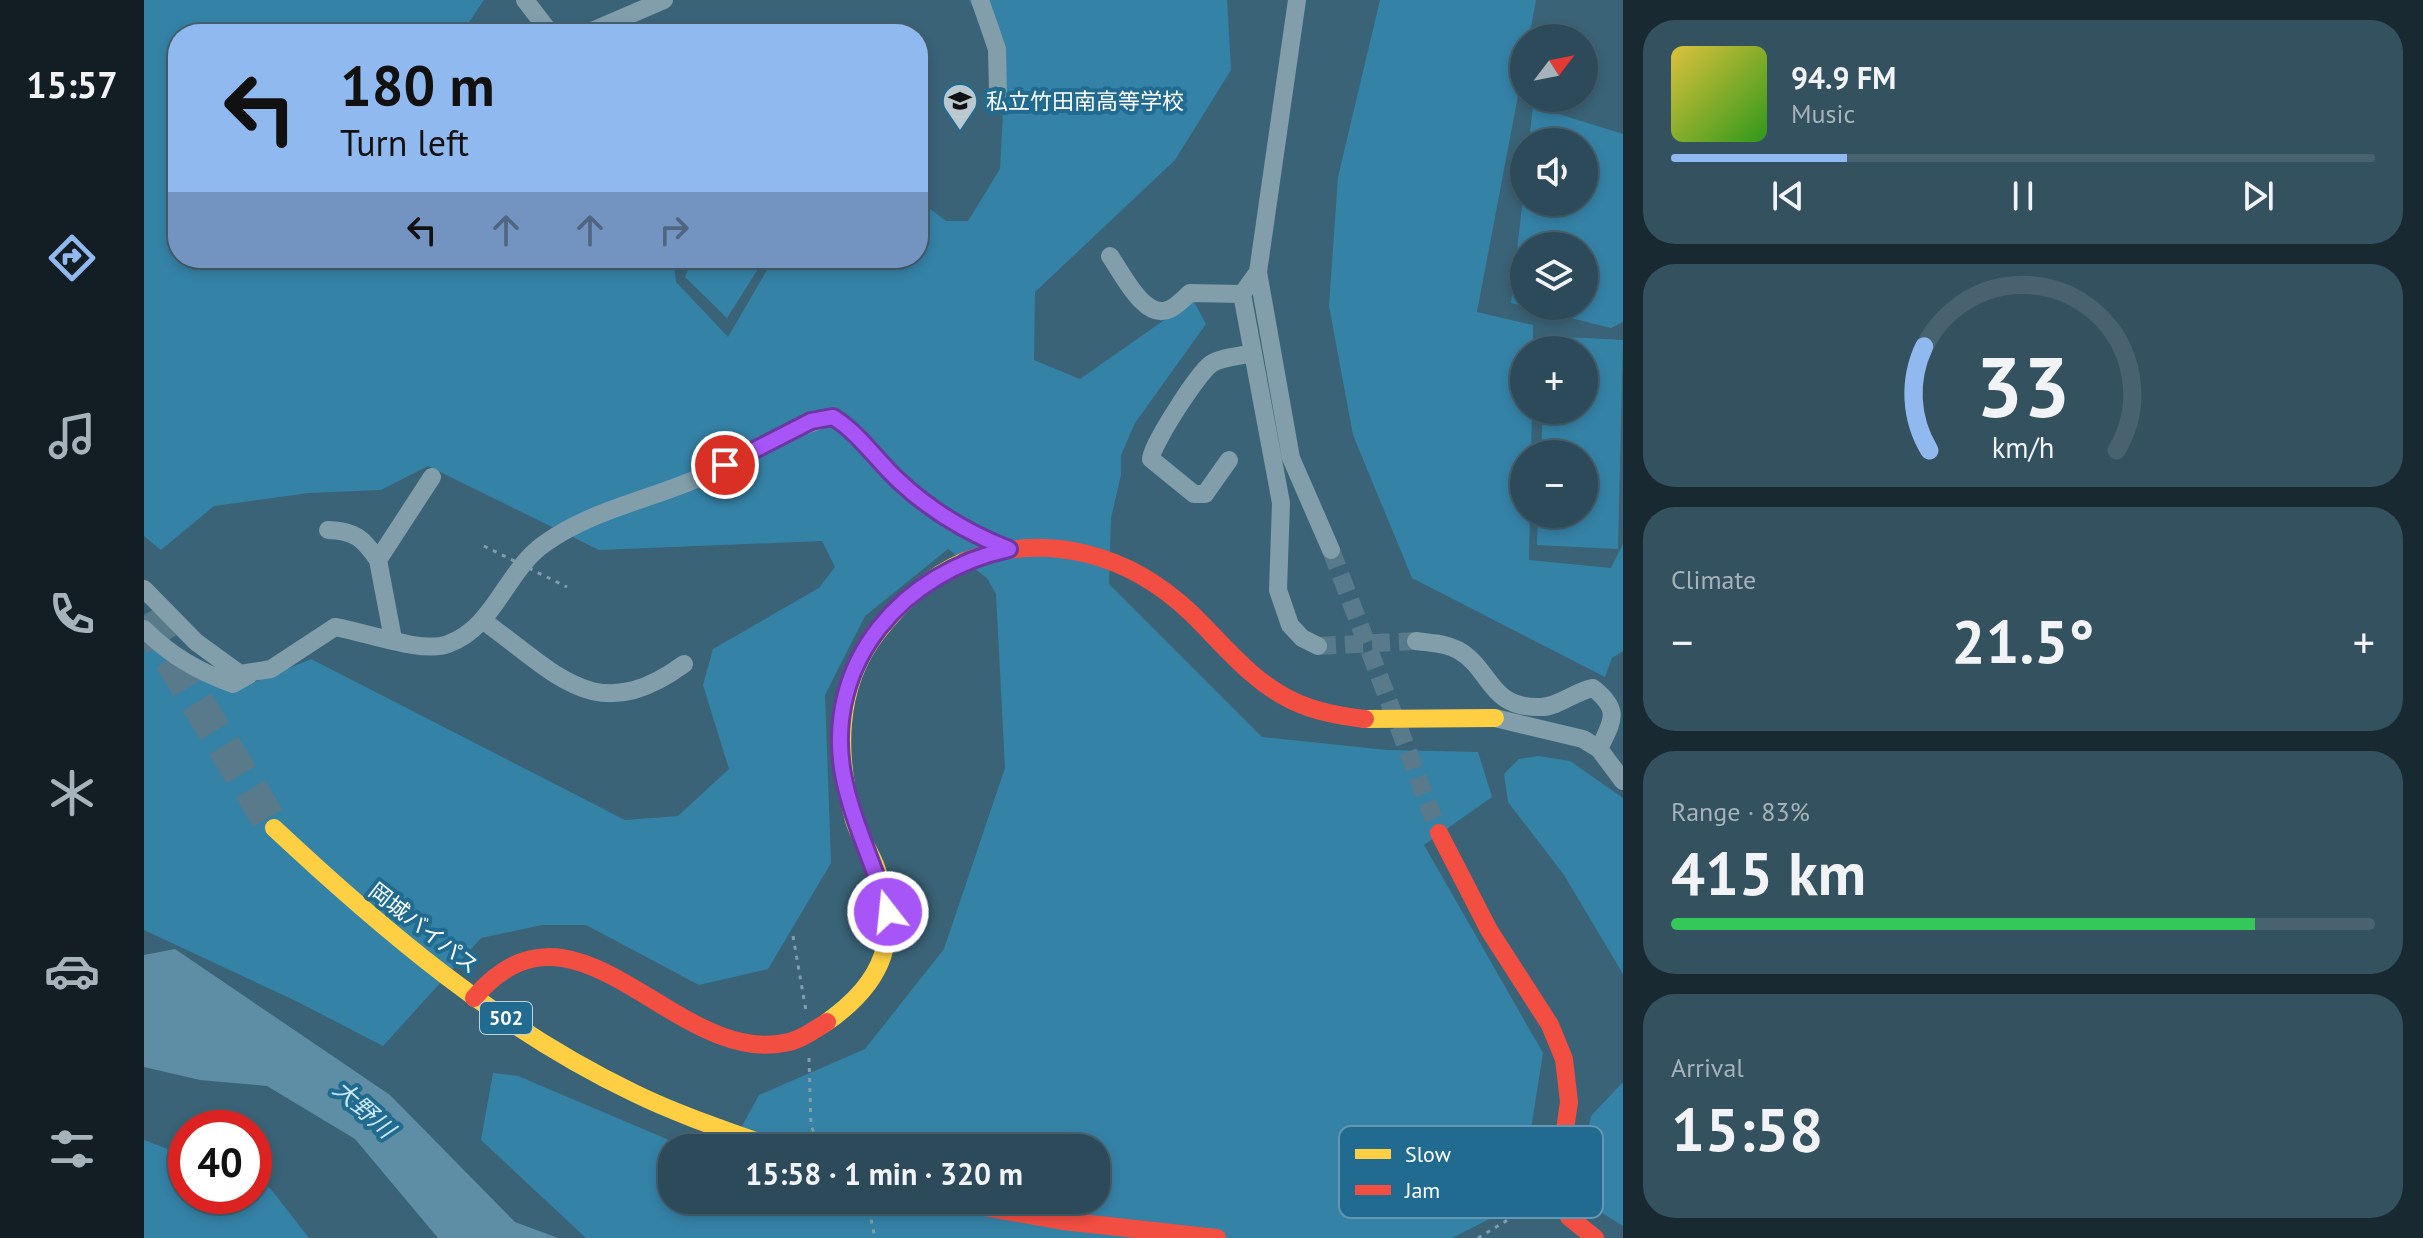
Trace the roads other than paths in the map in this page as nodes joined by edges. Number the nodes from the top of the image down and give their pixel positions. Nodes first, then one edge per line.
1 (525, 0) edge
2 (664, 0) edge
3 (980, 0) edge
4 (1297, 0) edge
5 (643, 4) edge
6 (543, 24) edge
7 (604, 24) edge
8 (998, 93) dead end
9 (1110, 256) dead end
10 (1258, 272) junction
11 (1242, 294) junction
12 (1253, 353) junction
13 (1229, 460) dead end
14 (432, 477) dead end
15 (328, 530) dead end
16 (1009, 549) junction
17 (1331, 550) tunnel mouth
18 (378, 560) junction
19 (144, 589) edge
20 (482, 620) junction
21 (144, 629) edge
22 (393, 639) junction
23 (1416, 641) tunnel mouth
24 (1318, 646) tunnel mouth
25 (684, 664) dead end
26 (251, 673) junction
27 (1495, 718) joint
28 (1599, 749) junction
29 (1623, 781) edge
30 (274, 828) tunnel mouth
31 (1439, 833) tunnel mouth
32 (474, 998) junction
33 (1565, 1126) edge
34 (740, 1134) edge
35 (1024, 1214) edge
36 (1570, 1218) edge
37 (1217, 1238) edge
38 (1595, 1238) edge

1 - 6 street
2 - 5 street
3 - 8 street
4 - 10 street
5 - 7 street
9 - 11 street
10 - 11 street
10 - 17 street
11 - 12 street
12 - 13 street
12 - 24 street
14 - 18 street
15 - 18 street
16 - 20 street
16 - 27 main road
16 - 32 main road
18 - 22 street
19 - 26 street
20 - 22 street
20 - 25 street
21 - 26 street
22 - 26 street
23 - 28 street
27 - 28 street
28 - 29 street
30 - 32 main road, 岡城バイパス / 502
31 - 33 main road
32 - 34 main road, 岡城バイパス / 502
35 - 37 main road
36 - 38 main road

